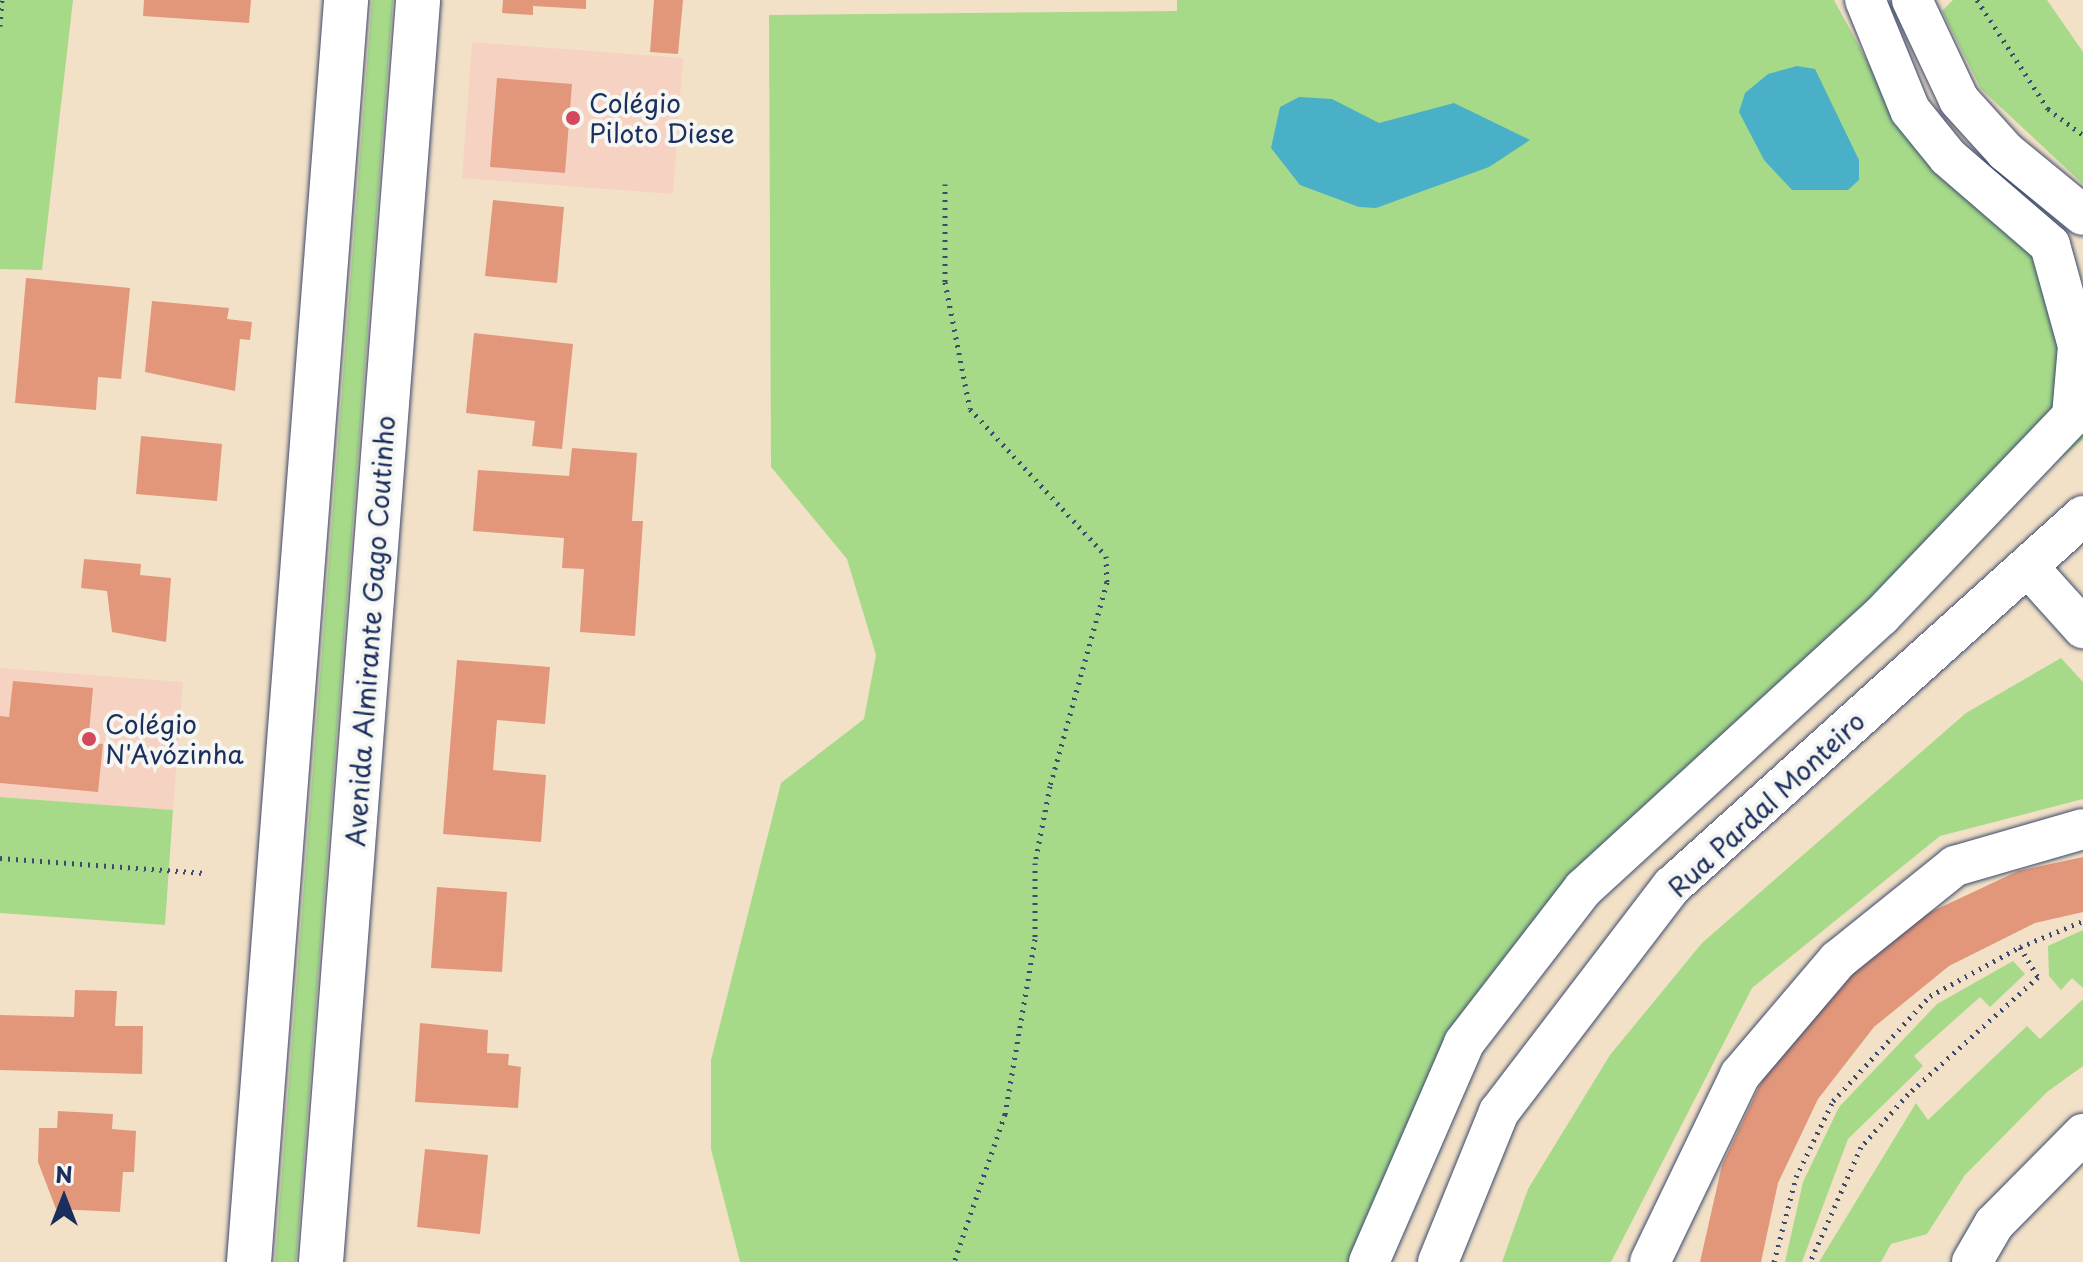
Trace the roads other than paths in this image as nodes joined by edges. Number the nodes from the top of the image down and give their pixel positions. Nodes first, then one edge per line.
1 (346, 0) edge
2 (418, 0) edge
3 (1865, 0) edge
4 (1912, 0) edge
5 (2083, 215) edge
6 (2083, 516) edge
7 (2029, 568) junction
8 (2083, 628) edge
9 (2083, 829) edge
10 (2083, 1134) edge
11 (249, 1262) edge
12 (321, 1262) edge
13 (1369, 1262) edge
14 (1438, 1262) edge
15 (1650, 1262) edge
16 (1972, 1262) edge

1 - 11 main road
2 - 12 main road, Avenida Almirante Gago Coutinho
3 - 13 street
4 - 5 street
6 - 7 street, Rua Pardal Monteiro
7 - 8 street
7 - 14 street, Rua Pardal Monteiro
9 - 15 street
10 - 16 street

